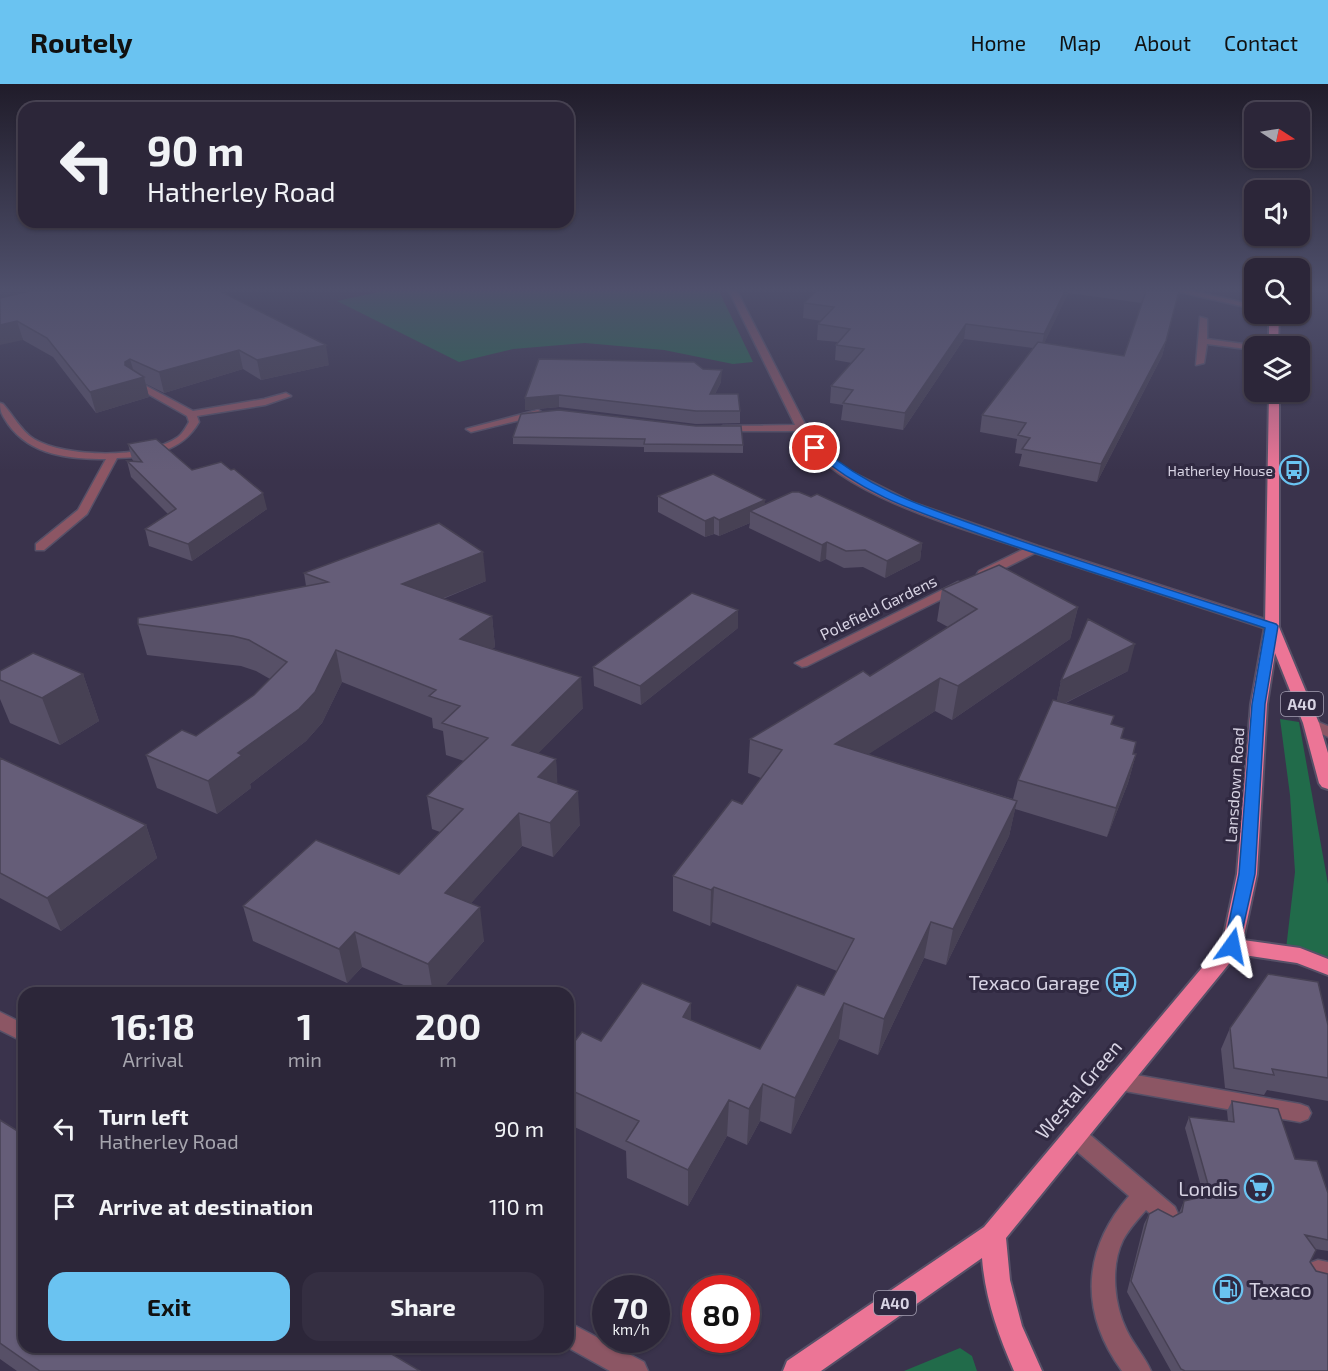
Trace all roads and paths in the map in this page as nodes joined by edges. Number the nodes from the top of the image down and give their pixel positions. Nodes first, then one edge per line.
1 (763, 351) edge
2 (1201, 351) edge
3 (1199, 363) dead end
4 (137, 384) edge
5 (286, 396) dead end
6 (1274, 402) edge
7 (2, 410) edge
8 (552, 412) edge
9 (192, 414) junction
10 (802, 428) junction
11 (471, 429) dead end
12 (707, 429) edge
13 (113, 456) junction
14 (39, 547) dead end
15 (1034, 549) junction
16 (1272, 626) junction
17 (802, 663) dead end
18 (1311, 723) junction
19 (1328, 732) edge
20 (1328, 783) edge
21 (1232, 946) junction
22 (1328, 967) edge
23 (0, 1020) edge
24 (18, 1030) edge
25 (1119, 1081) junction
26 (1300, 1113) dead end
27 (1074, 1135) junction
28 (1144, 1195) junction
29 (1167, 1214) edge
30 (993, 1235) junction
31 (574, 1337) edge
32 (635, 1371) edge
33 (797, 1371) edge
34 (1028, 1371) edge
35 (1138, 1371) edge

1 - 10 street
2 - 3 street
4 - 9 street
5 - 9 street
6 - 16 highway, Lansdown Road / A40
7 - 13 street
8 - 11 street
9 - 13 street
10 - 12 street
10 - 15 street
13 - 14 street
15 - 16 street
15 - 17 street, Polefield Gardens
16 - 18 highway, Lansdown Road / A40
16 - 21 highway, Lansdown Road / A40
18 - 19 street
18 - 20 highway, Lansdown Road / A40
21 - 22 highway
21 - 25 highway, Westal Green
23 - 24 street
25 - 26 street
25 - 27 highway, Westal Green
27 - 28 street
27 - 30 highway, Westal Green
28 - 29 street
28 - 35 street
30 - 33 highway, A40
30 - 34 highway
31 - 32 street

